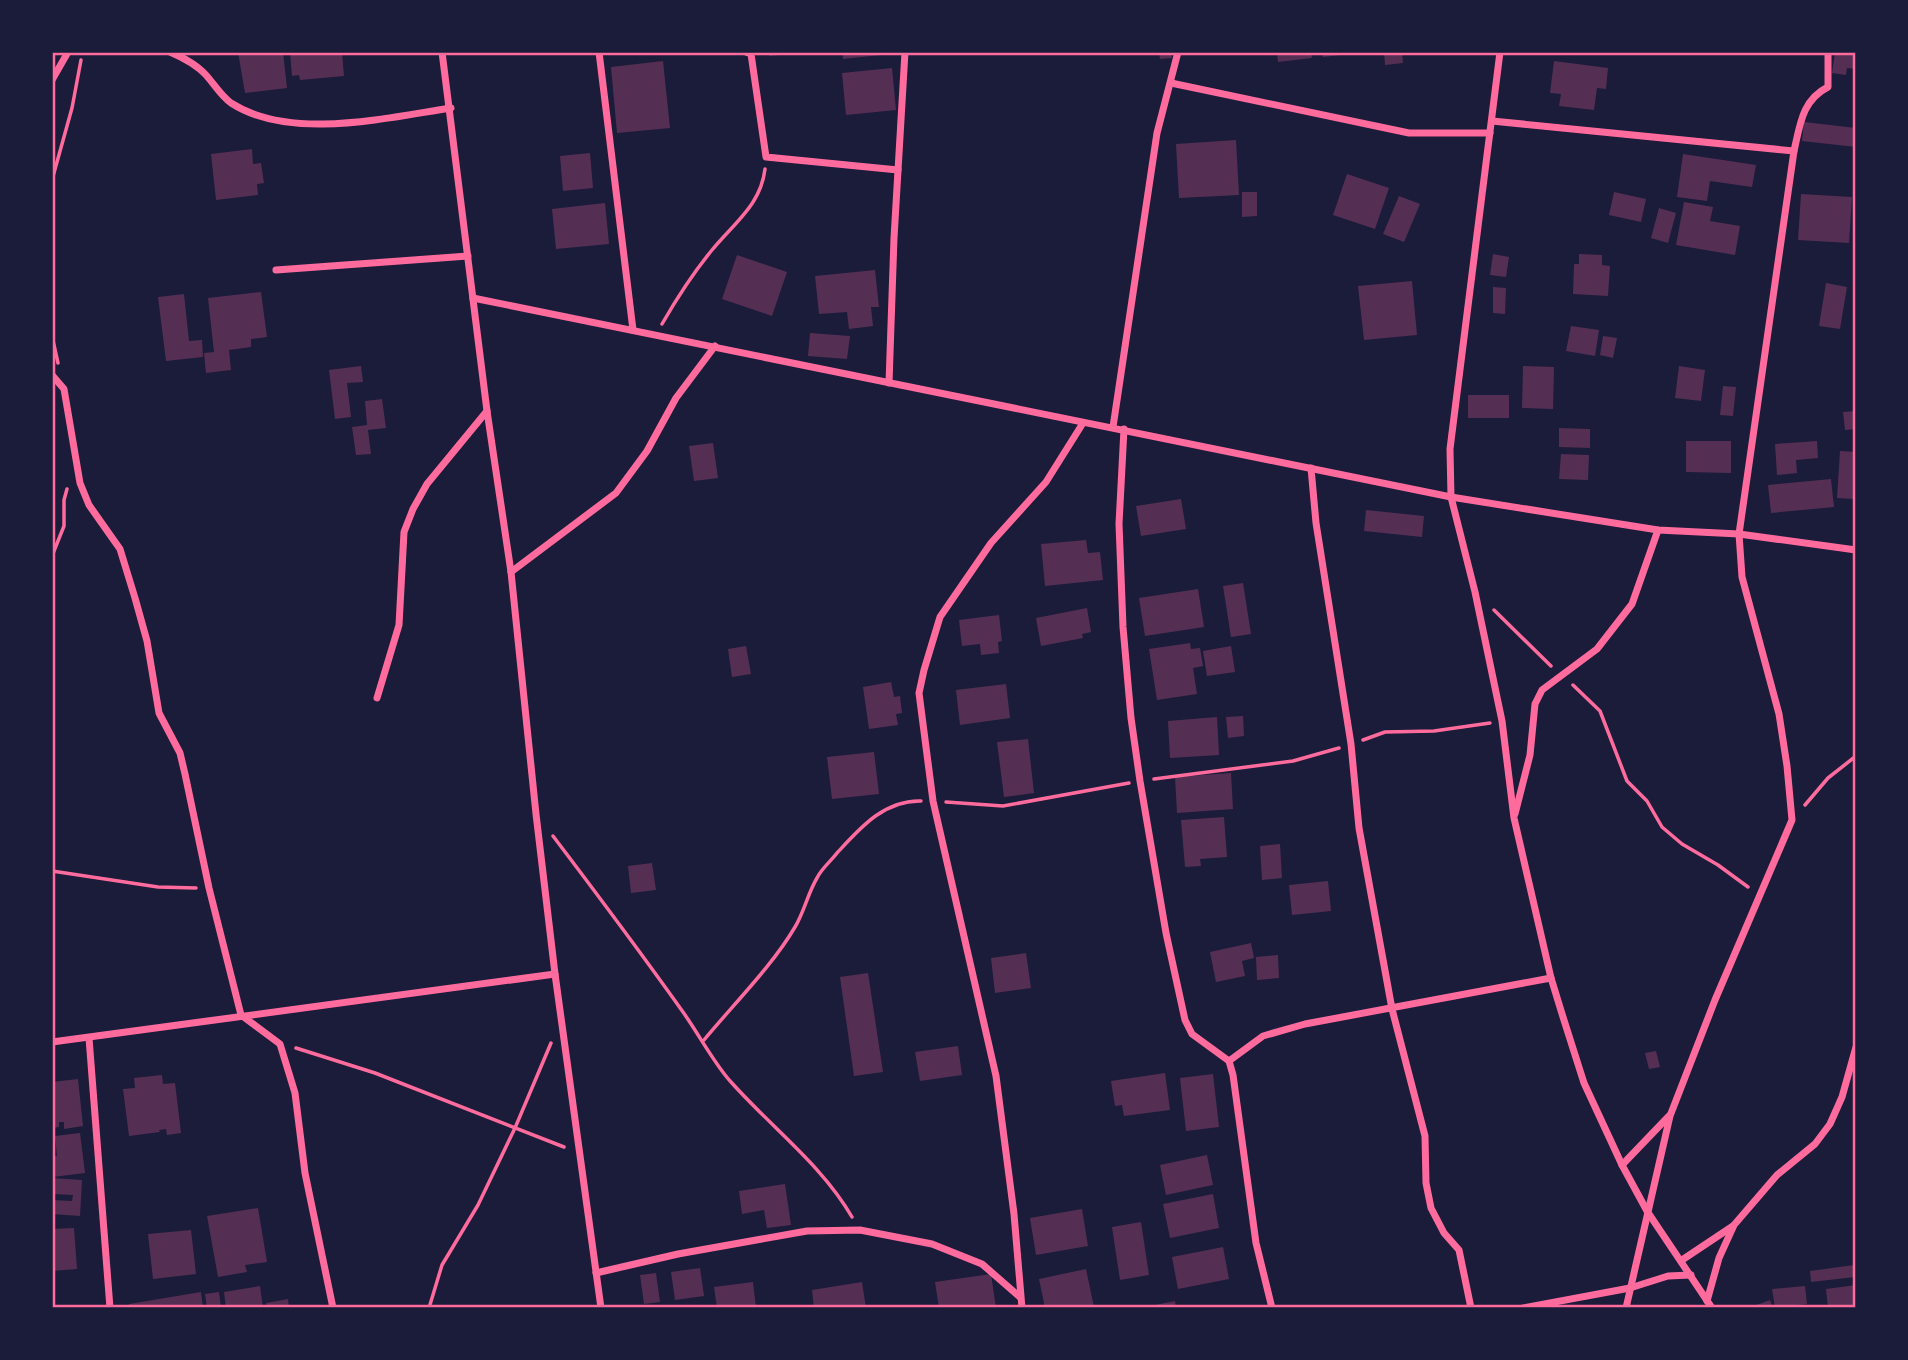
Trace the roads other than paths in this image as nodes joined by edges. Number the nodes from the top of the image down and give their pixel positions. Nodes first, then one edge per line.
1 (68, 52) edge
2 (170, 52) edge
3 (442, 52) edge
4 (599, 52) edge
5 (746, 52) edge
6 (905, 52) edge
7 (1178, 52) edge
8 (1500, 52) edge
9 (1828, 52) edge
10 (52, 80) edge
11 (1171, 83) junction
12 (451, 108) junction
13 (1492, 121) junction
14 (1490, 133) junction
15 (1794, 151) junction
16 (898, 170) junction
17 (468, 256) junction
18 (276, 270) dead end
19 (473, 298) junction
20 (633, 330) junction
21 (715, 346) junction
22 (52, 375) edge
23 (890, 383) junction
24 (487, 411) junction
25 (1083, 423) junction
26 (1113, 427) junction
27 (1124, 429) junction
28 (1311, 468) junction
29 (1451, 497) junction
30 (1658, 530) junction
31 (1739, 534) junction
32 (1856, 550) edge
33 (511, 572) junction
34 (377, 698) dead end
35 (1514, 818) junction
36 (555, 974) junction
37 (1551, 978) junction
38 (1392, 1009) junction
39 (241, 1015) junction
40 (89, 1038) junction
41 (52, 1042) edge
42 (1856, 1047) edge
43 (1229, 1061) junction
44 (1852, 1076) edge
45 (1670, 1116) junction
46 (1622, 1165) junction
47 (1647, 1211) junction
48 (1734, 1225) junction
49 (1682, 1260) junction
50 (596, 1273) junction
51 (1691, 1275) junction
52 (1630, 1289) junction
53 (1020, 1297) junction
54 (1709, 1304) edge
55 (110, 1307) edge
56 (333, 1307) edge
57 (601, 1307) edge
58 (1021, 1307) edge
59 (1272, 1307) edge
60 (1471, 1307) edge
61 (1523, 1307) edge
62 (1626, 1307) edge

1 - 10 street
2 - 12 street
3 - 12 street
4 - 20 street
5 - 16 street
6 - 16 street
7 - 11 street
8 - 13 street
9 - 15 street
11 - 14 street
11 - 26 street
12 - 17 street
13 - 14 street
13 - 15 street
14 - 29 street
15 - 31 street
16 - 23 street
17 - 18 street
17 - 19 street
19 - 20 street
19 - 24 street
20 - 21 street
21 - 23 street
21 - 33 street
22 - 39 street
23 - 25 street
24 - 33 street
24 - 34 street
25 - 26 street
25 - 53 street
26 - 27 street
27 - 28 street
27 - 43 street
28 - 29 street
28 - 38 street
29 - 30 street
29 - 35 street
30 - 31 street
30 - 35 street
31 - 32 street
31 - 45 street
33 - 36 street
35 - 37 street
36 - 39 street
36 - 50 street
37 - 38 street
37 - 46 street
38 - 43 street
38 - 60 street
39 - 40 street
39 - 56 street
40 - 41 street
40 - 55 street
42 - 44 street
43 - 59 street
44 - 48 street
45 - 46 street
45 - 47 street
46 - 47 street
47 - 49 street
47 - 52 street
48 - 49 street
48 - 54 street
49 - 51 street
50 - 53 street
50 - 57 street
51 - 52 street
51 - 54 street
52 - 61 street
52 - 62 street
53 - 58 street

